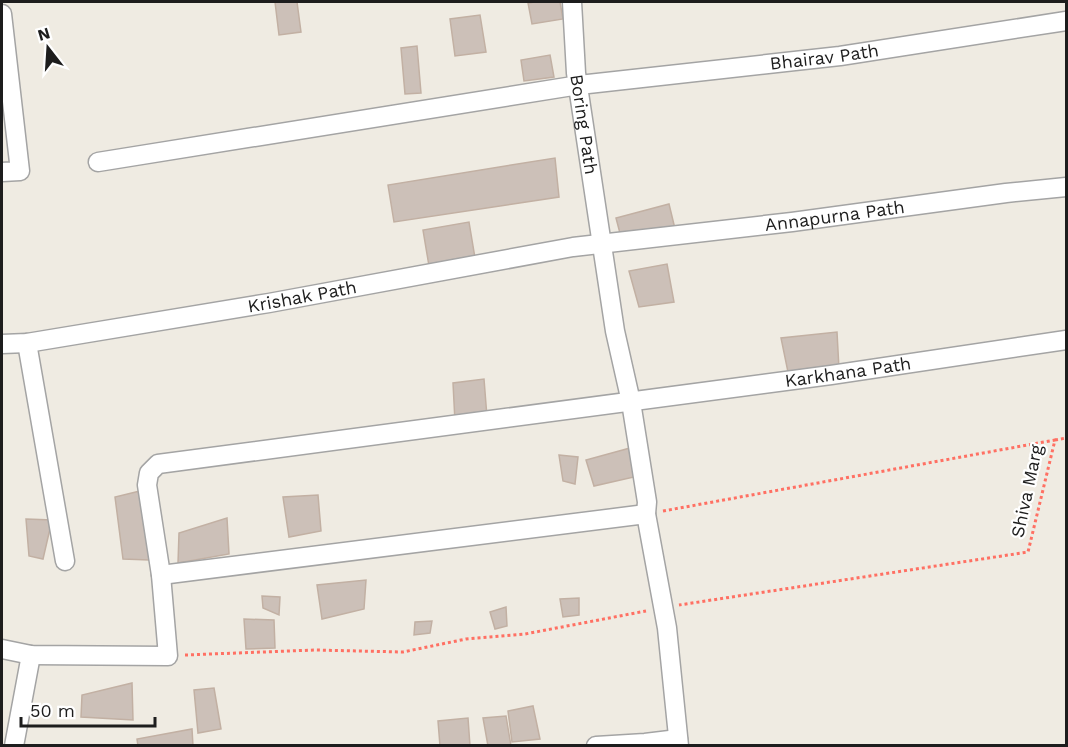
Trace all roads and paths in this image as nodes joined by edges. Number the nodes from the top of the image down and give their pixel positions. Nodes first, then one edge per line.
1 (572, 2) edge
2 (2, 14) edge
3 (1066, 21) edge
4 (579, 85) junction
5 (98, 162) dead end
6 (2, 172) edge
7 (1066, 187) edge
8 (603, 245) junction
9 (1066, 340) edge
10 (27, 343) junction
11 (2, 344) edge
12 (631, 402) junction
13 (1066, 438) edge
14 (1055, 440) junction
15 (646, 514) junction
16 (65, 561) dead end
17 (161, 575) junction
18 (662, 608) junction
19 (2, 649) edge
20 (31, 655) junction
21 (168, 656) junction
22 (678, 742) edge
23 (14, 746) edge
24 (596, 746) edge

1 - 4 street, Boring Path
2 - 6 street
3 - 4 street, Bhairav Path
4 - 5 street, Bhairav Path
4 - 8 street, Boring Path
7 - 8 street, Annapurna Path
8 - 10 street, Krishak Path
8 - 12 street, Boring Path
9 - 12 street, Karkhana Path
10 - 11 street, Krishak Path
10 - 16 street
12 - 15 street, Boring Path
12 - 17 street, Karkhana Path
13 - 14 path
14 - 15 path, Shiva Marg
14 - 18 path, Shiva Marg
15 - 17 street
15 - 18 street, Boring Path
17 - 21 street
18 - 21 path
18 - 22 street, Boring Path
19 - 20 street
20 - 21 street
20 - 23 street
22 - 24 street

